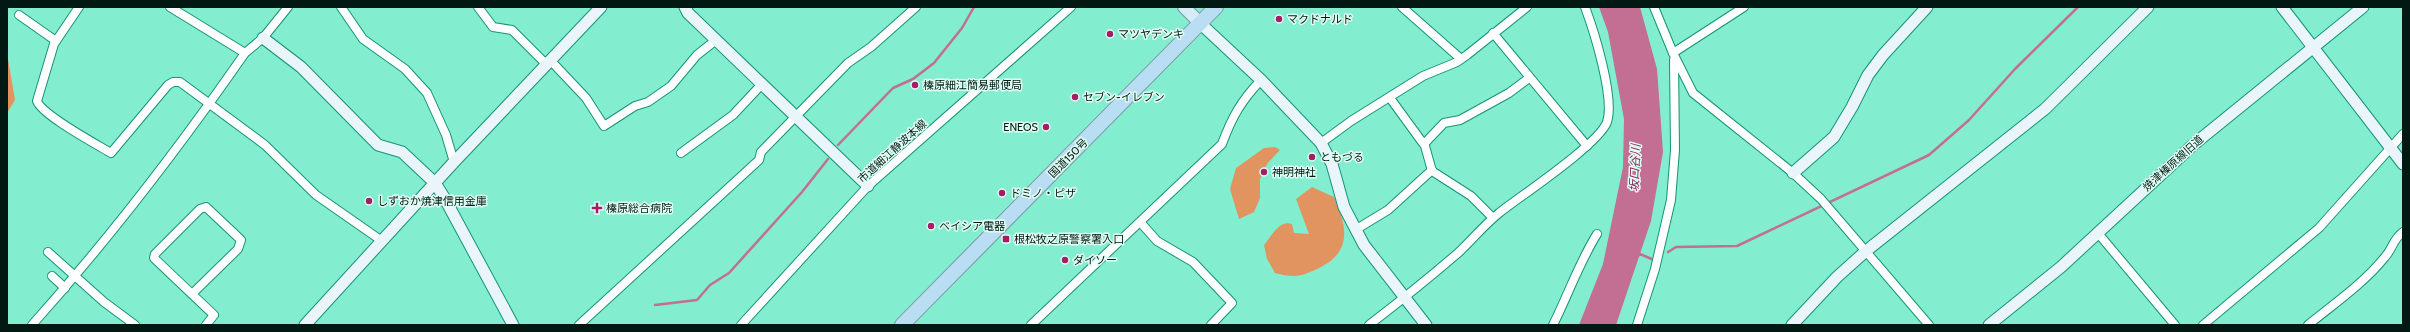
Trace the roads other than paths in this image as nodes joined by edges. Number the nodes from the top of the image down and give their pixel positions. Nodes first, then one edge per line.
1 (79, 7) edge
2 (170, 7) edge
3 (288, 7) edge
4 (341, 7) edge
5 (478, 7) edge
6 (600, 7) edge
7 (685, 7) edge
8 (916, 7) edge
9 (1071, 7) edge
10 (1184, 7) edge
11 (1216, 7) edge
12 (1402, 7) edge
13 (1527, 7) edge
14 (1585, 7) edge
15 (1654, 7) edge
16 (1744, 7) edge
17 (1927, 7) edge
18 (2148, 7) edge
19 (2282, 7) edge
20 (2363, 7) edge
21 (19, 15) dead end
22 (1201, 24) junction
23 (1493, 33) junction
24 (263, 38) junction
25 (716, 40) junction
26 (56, 41) junction
27 (2313, 47) junction
28 (245, 53) junction
29 (1673, 53) junction
30 (1461, 59) junction
31 (549, 63) junction
32 (1529, 78) junction
33 (1261, 80) junction
34 (762, 84) junction
35 (1390, 98) junction
36 (210, 104) junction
37 (797, 117) junction
38 (2403, 134) edge
39 (1321, 143) junction
40 (1424, 144) junction
41 (1587, 146) junction
42 (2391, 148) junction
43 (682, 153) dead end
44 (454, 162) junction
45 (2403, 164) edge
46 (1432, 170) junction
47 (1793, 173) junction
48 (434, 183) junction
49 (868, 186) junction
50 (1493, 218) junction
51 (1141, 223) junction
52 (1355, 230) junction
53 (2097, 232) junction
54 (2403, 232) edge
55 (1597, 234) dead end
56 (382, 241) junction
57 (1866, 251) junction
58 (48, 252) dead end
59 (52, 276) dead end
60 (75, 276) junction
61 (65, 288) junction
62 (193, 293) junction
63 (1405, 297) junction
64 (32, 325) edge
65 (135, 325) edge
66 (206, 325) edge
67 (305, 325) edge
68 (513, 325) edge
69 (579, 325) edge
70 (741, 325) edge
71 (902, 325) edge
72 (1031, 325) edge
73 (1211, 325) edge
74 (1369, 325) edge
75 (1426, 325) edge
76 (1553, 325) edge
77 (1637, 325) edge
78 (1792, 325) edge
79 (1929, 325) edge
80 (1989, 325) edge
81 (2175, 325) edge
82 (2203, 325) edge
83 (2308, 325) edge

1 - 26 street
2 - 28 street
3 - 24 street
4 - 44 street
5 - 31 street
6 - 31 street
7 - 25 street
8 - 37 street
9 - 49 street, 市道細江静波本線
10 - 22 main road
11 - 22 highway, 国道150号
12 - 30 street
13 - 23 street
14 - 41 street
15 - 29 street
16 - 29 street
17 - 47 street
18 - 57 street
19 - 27 street
20 - 27 street, 焼津榛原線旧道
21 - 26 street
22 - 33 street
22 - 71 highway, 国道150号
23 - 30 street
23 - 32 street
24 - 28 street
24 - 48 street
25 - 31 street
25 - 34 street
26 - 36 street
27 - 42 street
27 - 53 street, 焼津榛原線旧道
28 - 36 street
29 - 47 street
29 - 77 street
30 - 35 street
31 - 44 street
32 - 40 street
32 - 41 street
33 - 39 street
33 - 51 street
34 - 37 street
34 - 43 street
35 - 39 street
35 - 40 street
36 - 56 street
36 - 60 street
37 - 49 street
37 - 69 street
38 - 42 street
39 - 52 street
40 - 46 street
41 - 50 street
42 - 45 street
42 - 82 street
44 - 48 street
46 - 50 street
46 - 52 street
47 - 57 street
48 - 56 street
48 - 68 street
49 - 70 street, 市道細江静波本線
50 - 63 street
51 - 72 street
51 - 73 street
52 - 63 street
53 - 80 street, 焼津榛原線旧道
53 - 81 street
54 - 83 street
55 - 76 street
56 - 67 street
57 - 78 street
57 - 79 street
58 - 60 street
59 - 61 street
60 - 61 street
60 - 65 street
61 - 64 street
62 - 62 street
62 - 66 street
63 - 74 street
63 - 75 street

